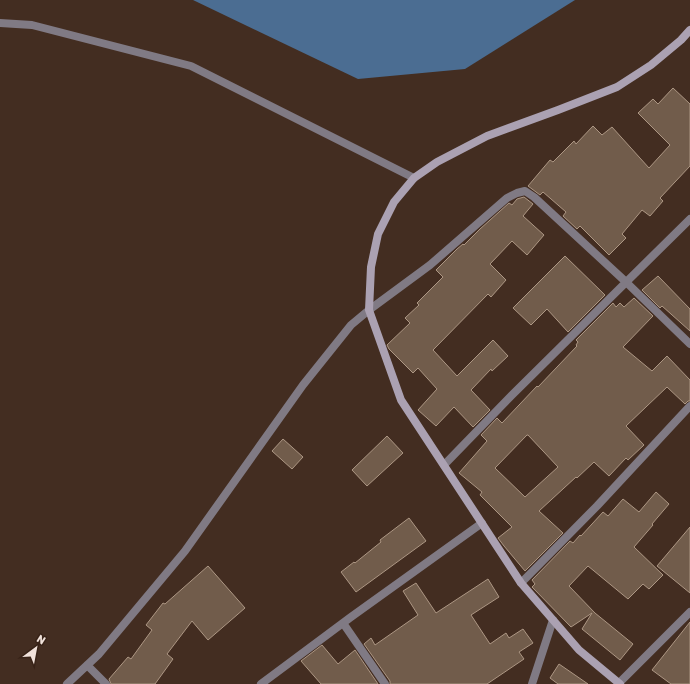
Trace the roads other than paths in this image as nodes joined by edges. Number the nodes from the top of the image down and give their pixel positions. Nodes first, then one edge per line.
1 (0, 22) edge
2 (690, 30) edge
3 (414, 178) junction
4 (690, 220) edge
5 (626, 282) junction
6 (369, 310) junction
7 (690, 344) edge
8 (690, 406) edge
9 (444, 465) junction
10 (482, 523) junction
11 (521, 583) junction
12 (690, 612) edge
13 (553, 620) junction
14 (343, 623) junction
15 (87, 665) junction
16 (67, 684) edge
17 (106, 684) edge
18 (261, 684) edge
19 (385, 684) edge
20 (532, 684) edge
21 (619, 684) edge

1 - 3 street
2 - 3 main road
3 - 6 main road
4 - 5 street
5 - 6 street
5 - 7 street
5 - 9 street
6 - 9 main road
6 - 15 street
8 - 11 street
9 - 10 main road
10 - 11 main road
10 - 14 street
11 - 13 main road
12 - 21 street
13 - 20 street
13 - 21 main road
14 - 18 street
14 - 19 street
15 - 16 street
15 - 17 street

